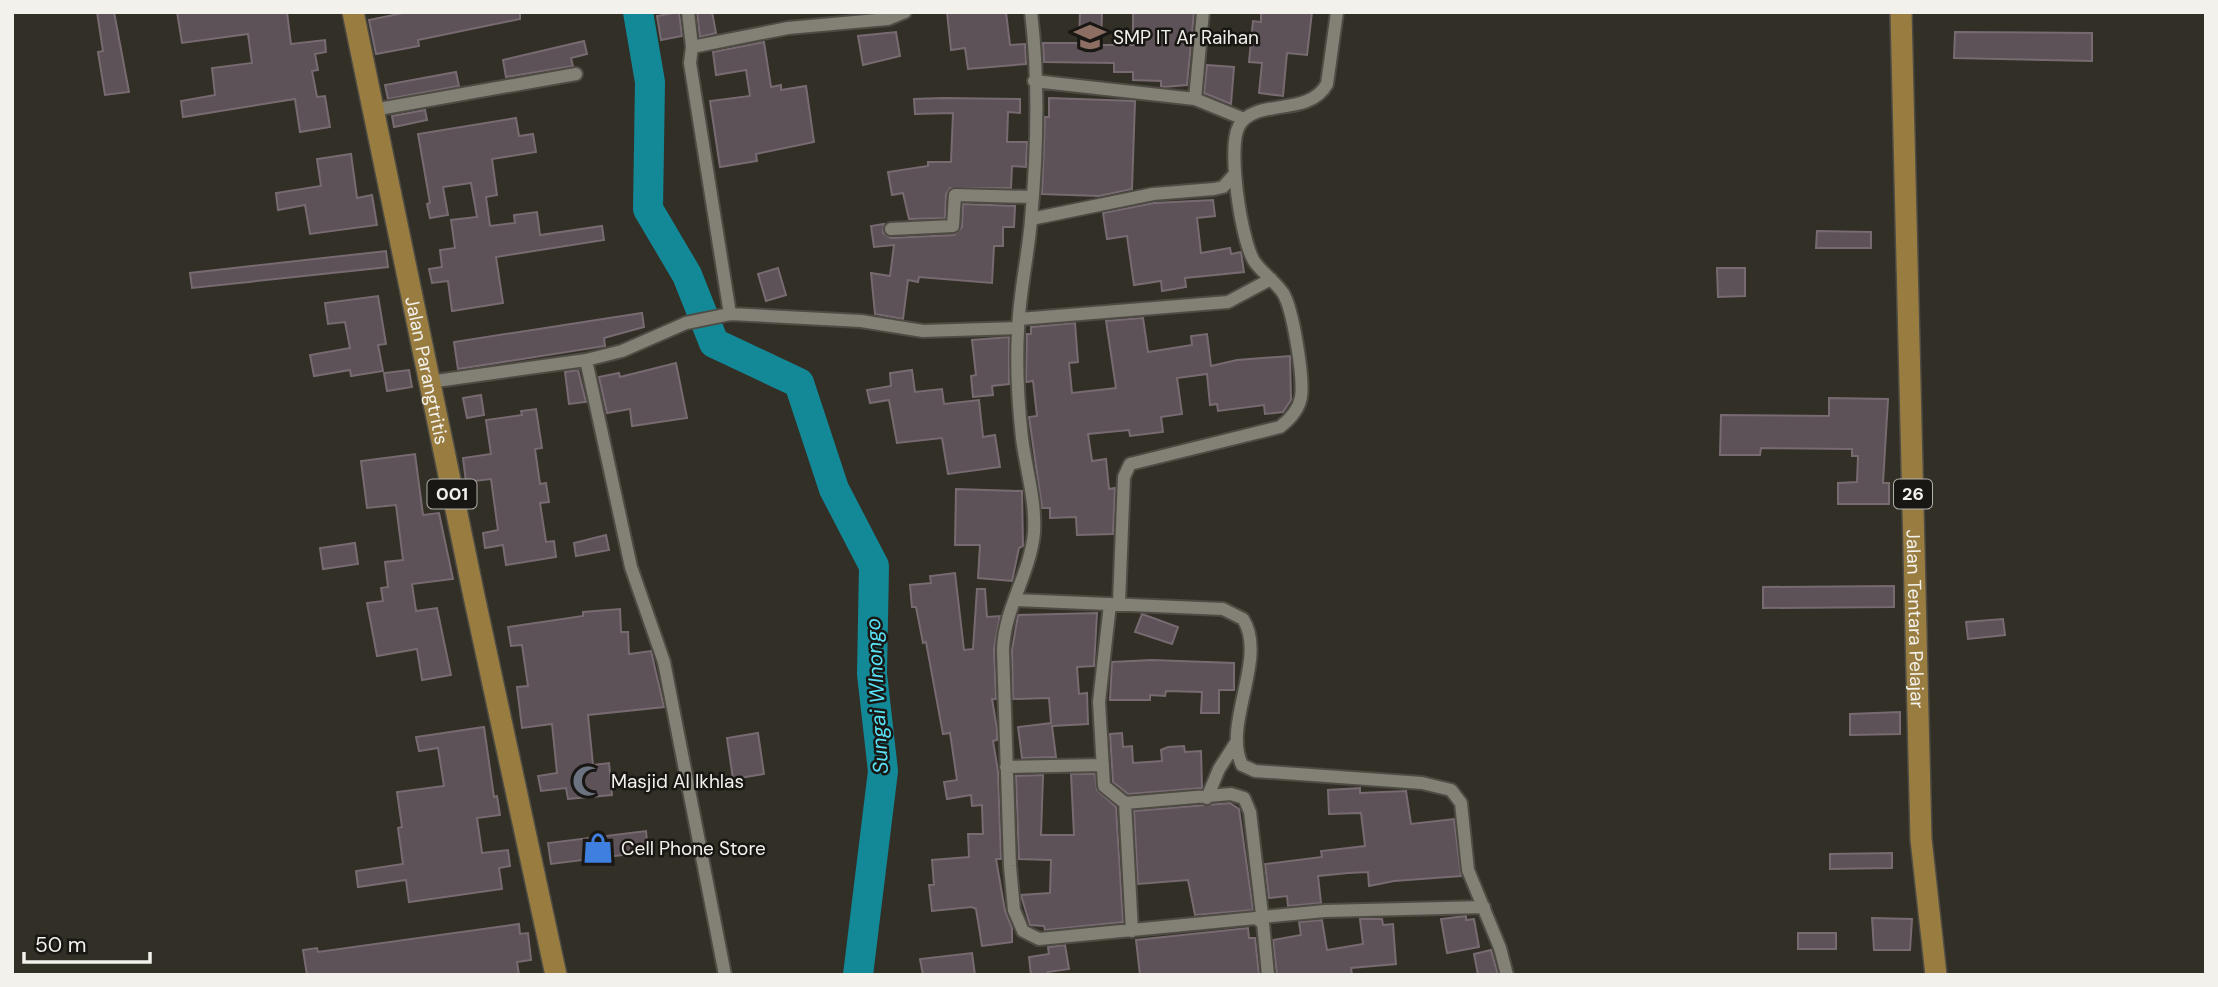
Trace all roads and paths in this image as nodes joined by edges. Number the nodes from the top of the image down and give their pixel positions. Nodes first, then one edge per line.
1 (353, 12) edge
2 (688, 12) edge
3 (905, 12) edge
4 (1031, 12) edge
5 (1203, 12) edge
6 (1337, 12) edge
7 (1901, 12) edge
8 (888, 15) edge
9 (692, 47) junction
10 (576, 74) dead end
11 (1034, 81) junction
12 (1195, 99) junction
13 (373, 110) junction
14 (1244, 119) junction
15 (1233, 176) junction
16 (1032, 197) junction
17 (1031, 219) junction
18 (891, 229) dead end
19 (1271, 279) junction
20 (727, 314) junction
21 (1019, 324) junction
22 (586, 360) junction
23 (429, 382) junction
24 (1014, 600) junction
25 (1114, 603) junction
26 (1237, 741) junction
27 (1103, 765) junction
28 (1006, 767) junction
29 (1207, 798) junction
30 (1125, 803) junction
31 (1484, 907) junction
32 (1263, 920) junction
33 (1132, 931) junction
34 (556, 975) edge
35 (725, 975) edge
36 (1268, 975) edge
37 (1507, 975) edge
38 (1936, 975) edge

1 - 13 main road, Jalan Parangtritis / 001
2 - 9 street
3 - 8 street
4 - 11 street
5 - 12 street
6 - 14 street
7 - 38 main road, Jalan Tentara Pelajar / 26
8 - 9 street
9 - 20 street
10 - 13 street
11 - 12 street
11 - 16 street
12 - 14 street
13 - 23 main road, Jalan Parangtritis / 001
14 - 15 street
15 - 17 street
15 - 19 street
16 - 17 street
16 - 18 street
17 - 21 street
19 - 21 street
19 - 25 street
20 - 21 street
20 - 22 street
21 - 24 street
22 - 23 street
22 - 35 street
23 - 34 main road, Jalan Parangtritis / 001
24 - 25 street
24 - 28 street
25 - 26 street
25 - 27 street
26 - 29 street
26 - 31 street
27 - 28 street
27 - 30 street
28 - 33 street
29 - 30 street
29 - 32 street
30 - 33 street
31 - 32 street
31 - 37 street
32 - 33 street
32 - 36 street

